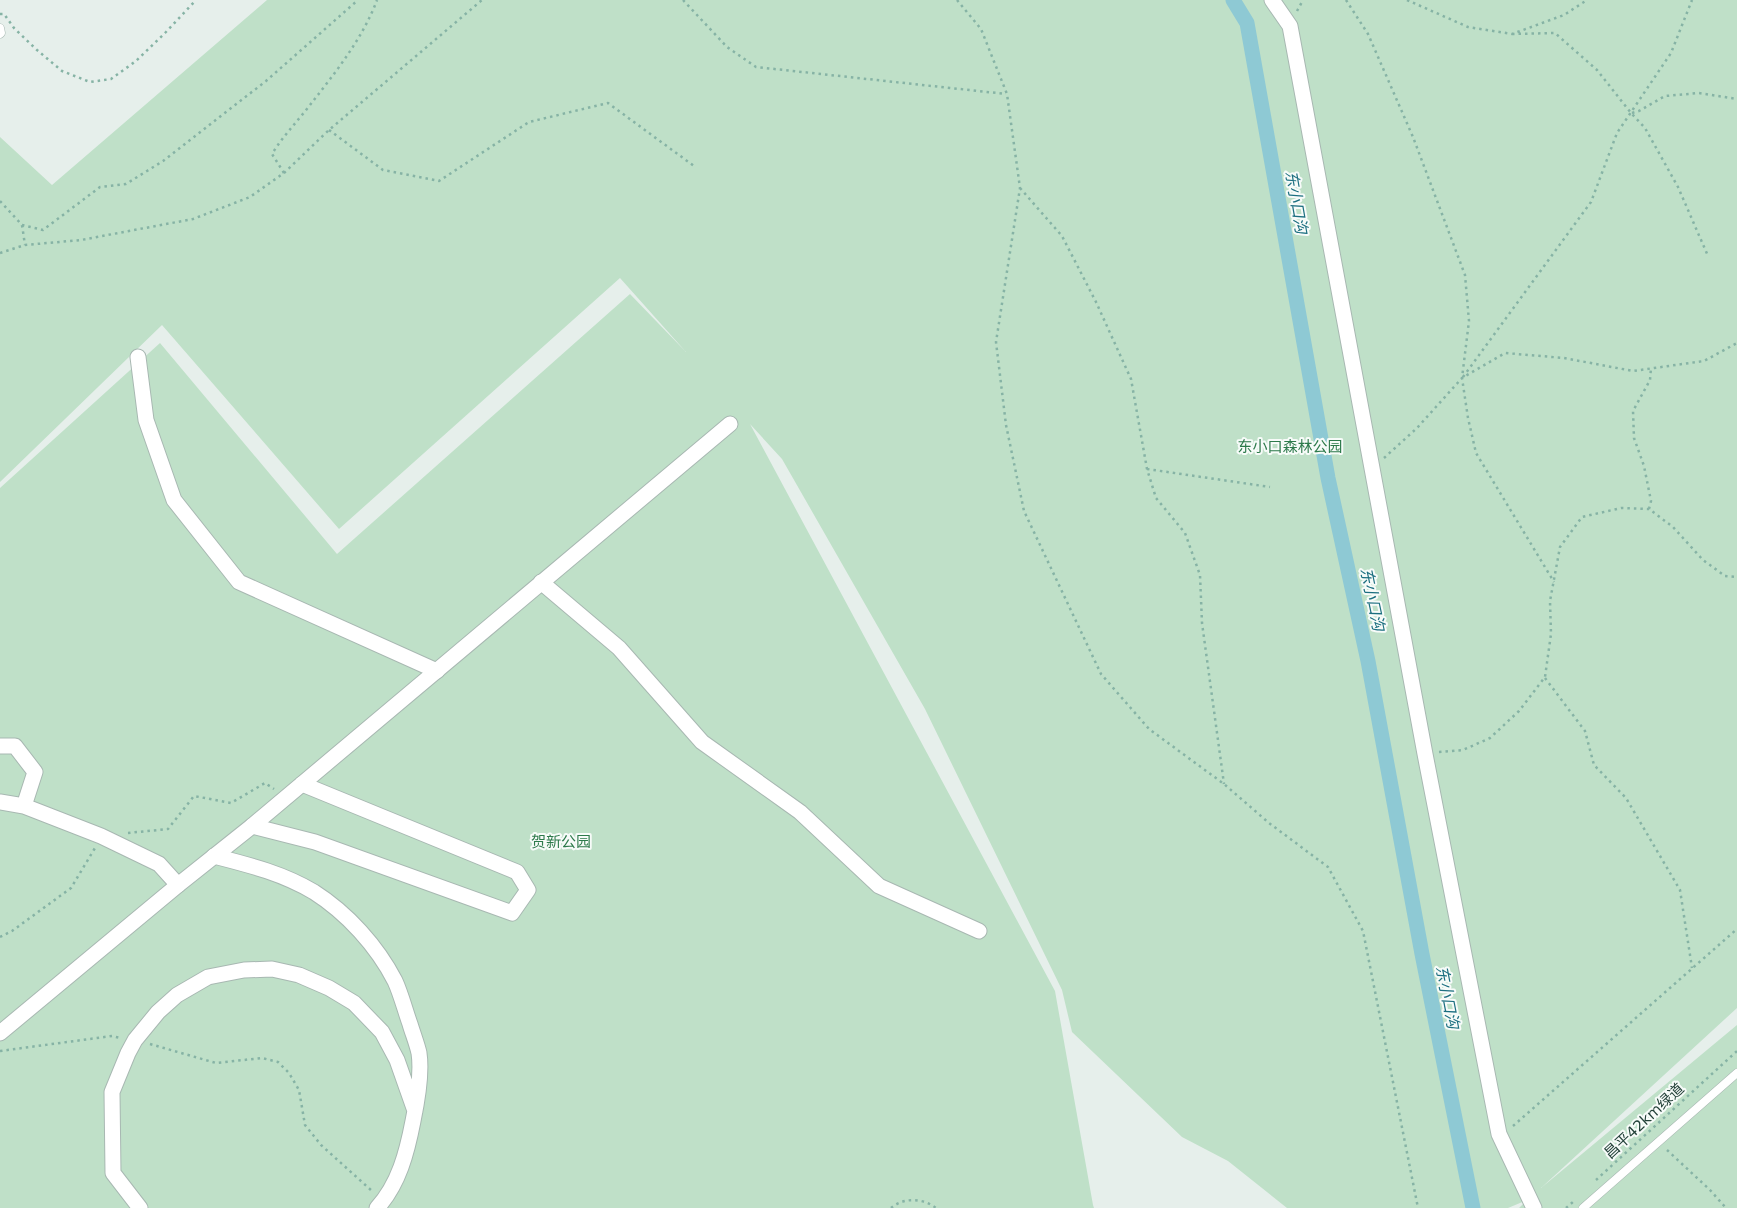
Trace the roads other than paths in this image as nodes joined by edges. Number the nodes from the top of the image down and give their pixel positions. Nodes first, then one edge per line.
1 (1272, 0) edge
2 (0, 28) edge
3 (0, 34) edge
4 (138, 357) dead end
5 (730, 424) dead end
6 (541, 582) junction
7 (436, 670) junction
8 (0, 746) edge
9 (302, 784) junction
10 (0, 802) edge
11 (24, 806) junction
12 (252, 826) junction
13 (214, 856) junction
14 (178, 884) junction
15 (979, 931) dead end
16 (0, 1034) edge
17 (1737, 1073) edge
18 (415, 1111) junction
19 (381, 1204) edge
20 (140, 1208) edge
21 (1534, 1208) edge
22 (1583, 1208) edge

1 - 21 street
2 - 3 lane
4 - 7 street
5 - 6 street
6 - 7 street
6 - 15 street
7 - 9 street
8 - 11 street
9 - 12 street
9 - 12 street
10 - 11 street
11 - 14 street
12 - 13 street
13 - 14 street
13 - 18 street
14 - 16 street
17 - 22 lane
18 - 19 street
18 - 20 street

